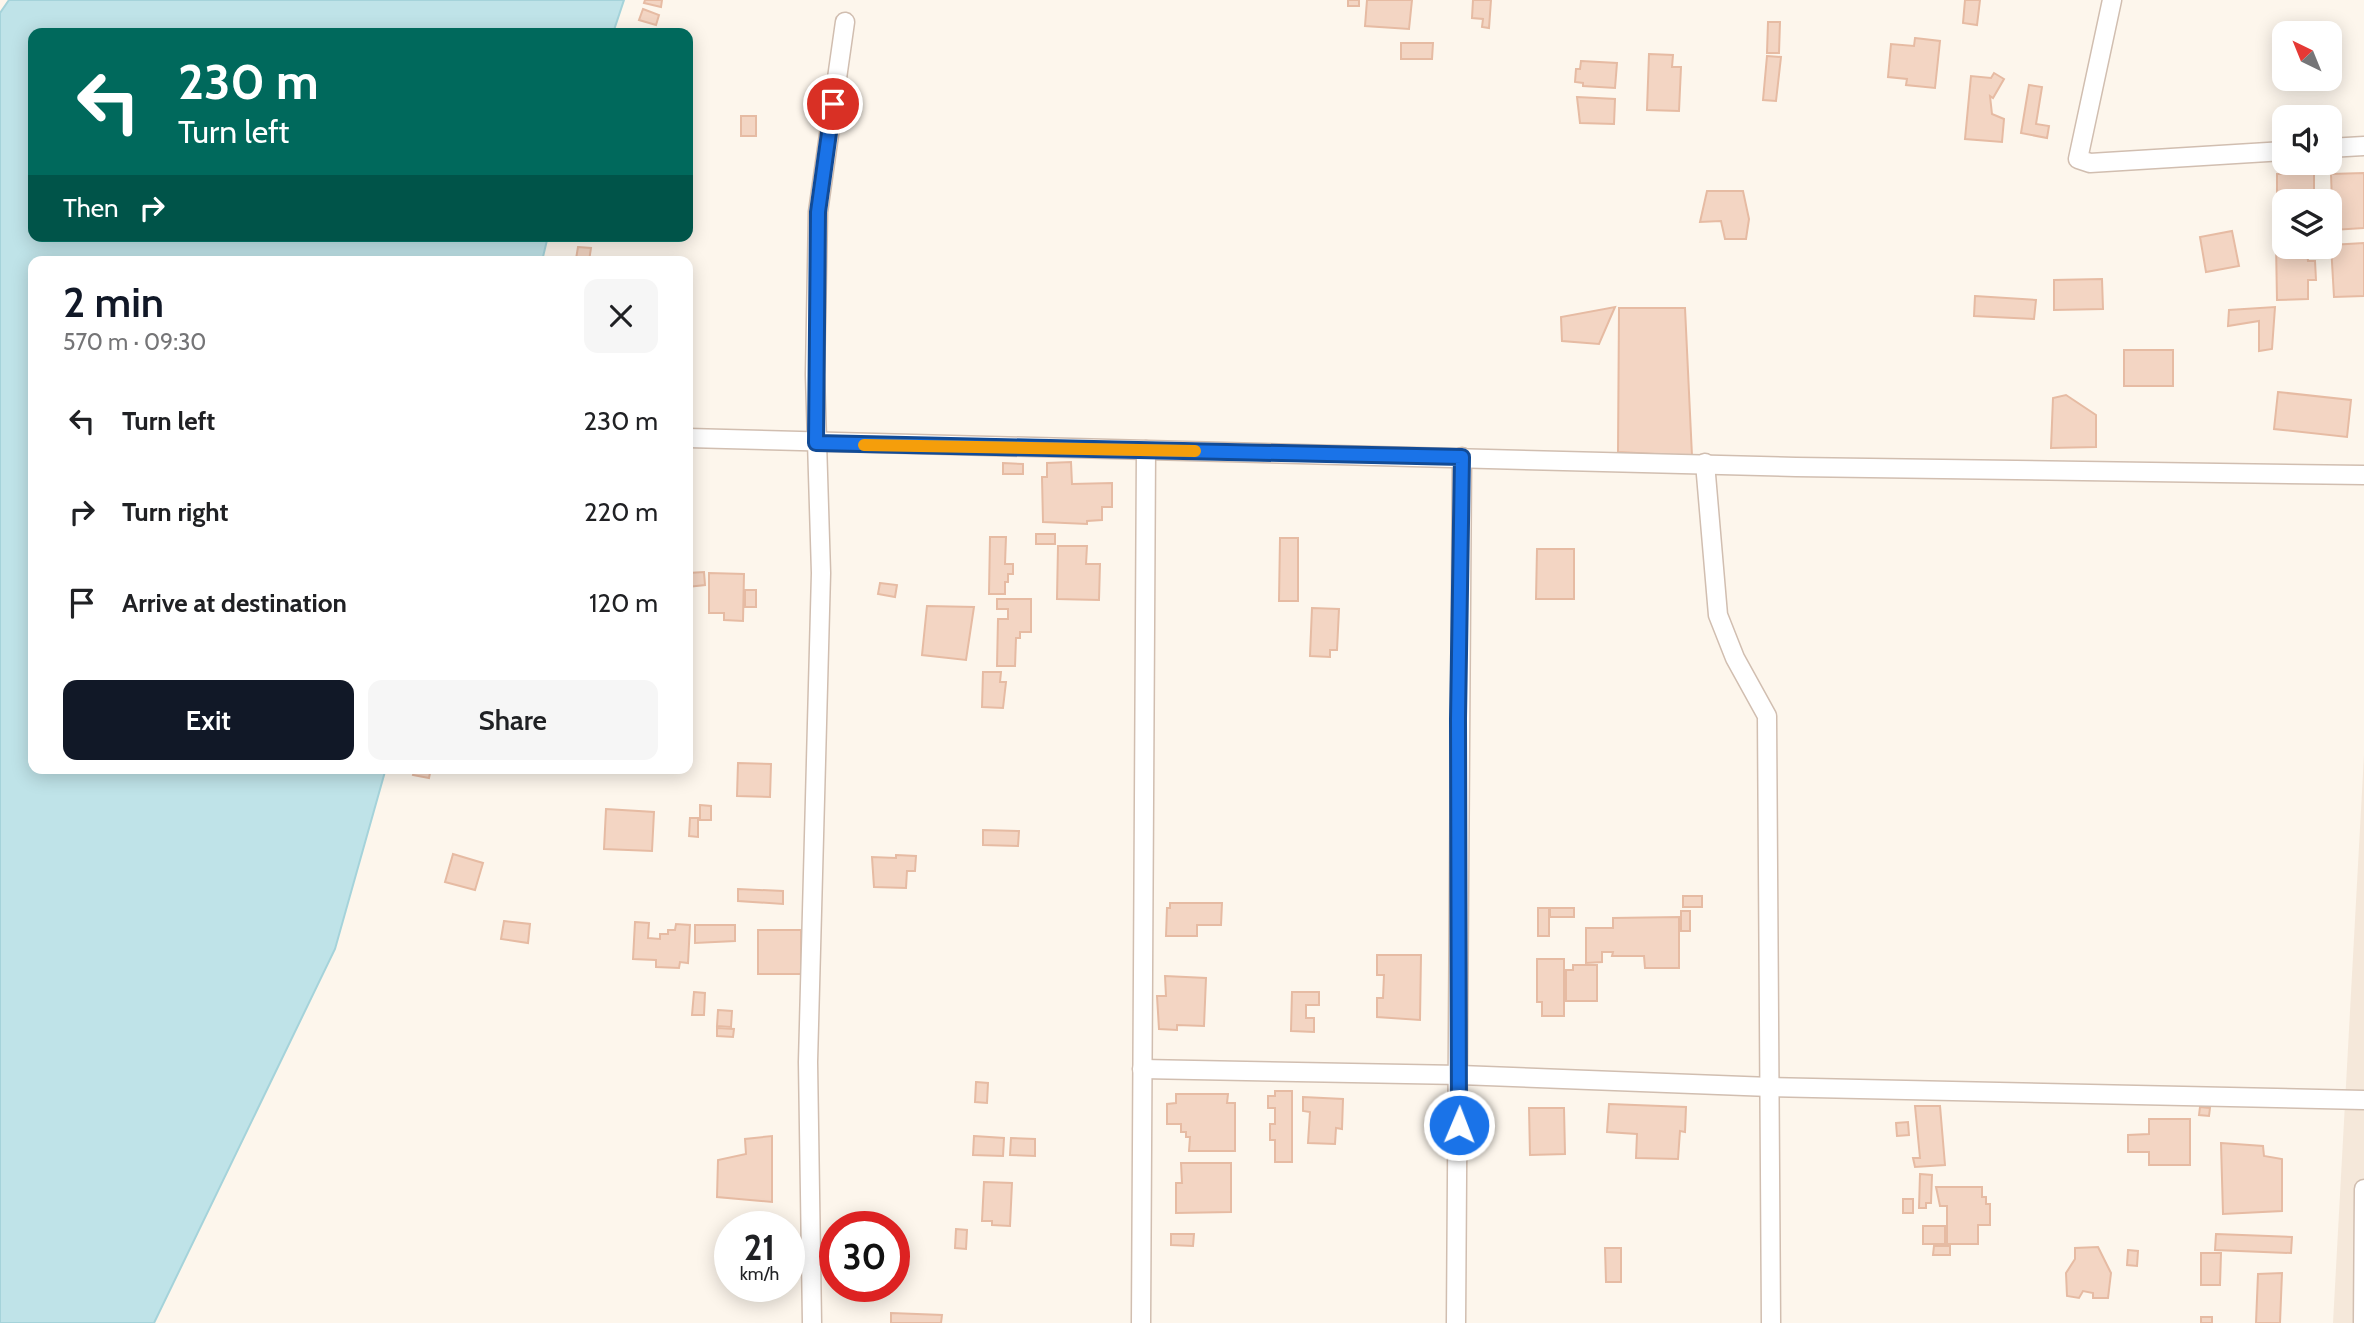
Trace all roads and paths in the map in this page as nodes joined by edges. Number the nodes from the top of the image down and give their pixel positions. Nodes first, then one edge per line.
1 (2112, 0) edge
2 (845, 22) dead end
3 (2364, 146) edge
4 (2342, 147) edge
5 (2272, 152) edge
6 (693, 438) edge
7 (816, 443) junction
8 (1146, 450) junction
9 (1462, 457) junction
10 (1705, 463) junction
11 (2364, 475) edge
12 (1142, 1069) junction
13 (1460, 1075) junction
14 (1770, 1087) junction
15 (2364, 1100) edge
16 (2364, 1189) edge
17 (812, 1323) edge
18 (1140, 1323) edge
19 (1456, 1323) edge
20 (1771, 1323) edge
21 (2363, 1323) edge

1 - 5 street
2 - 7 street
3 - 4 street
6 - 7 street
7 - 8 street
7 - 17 street
8 - 9 street
8 - 12 street
9 - 10 street
9 - 13 street
10 - 11 street
10 - 14 street
12 - 13 street
12 - 18 street
13 - 14 street
13 - 19 street
14 - 15 street
14 - 20 street
16 - 21 street

